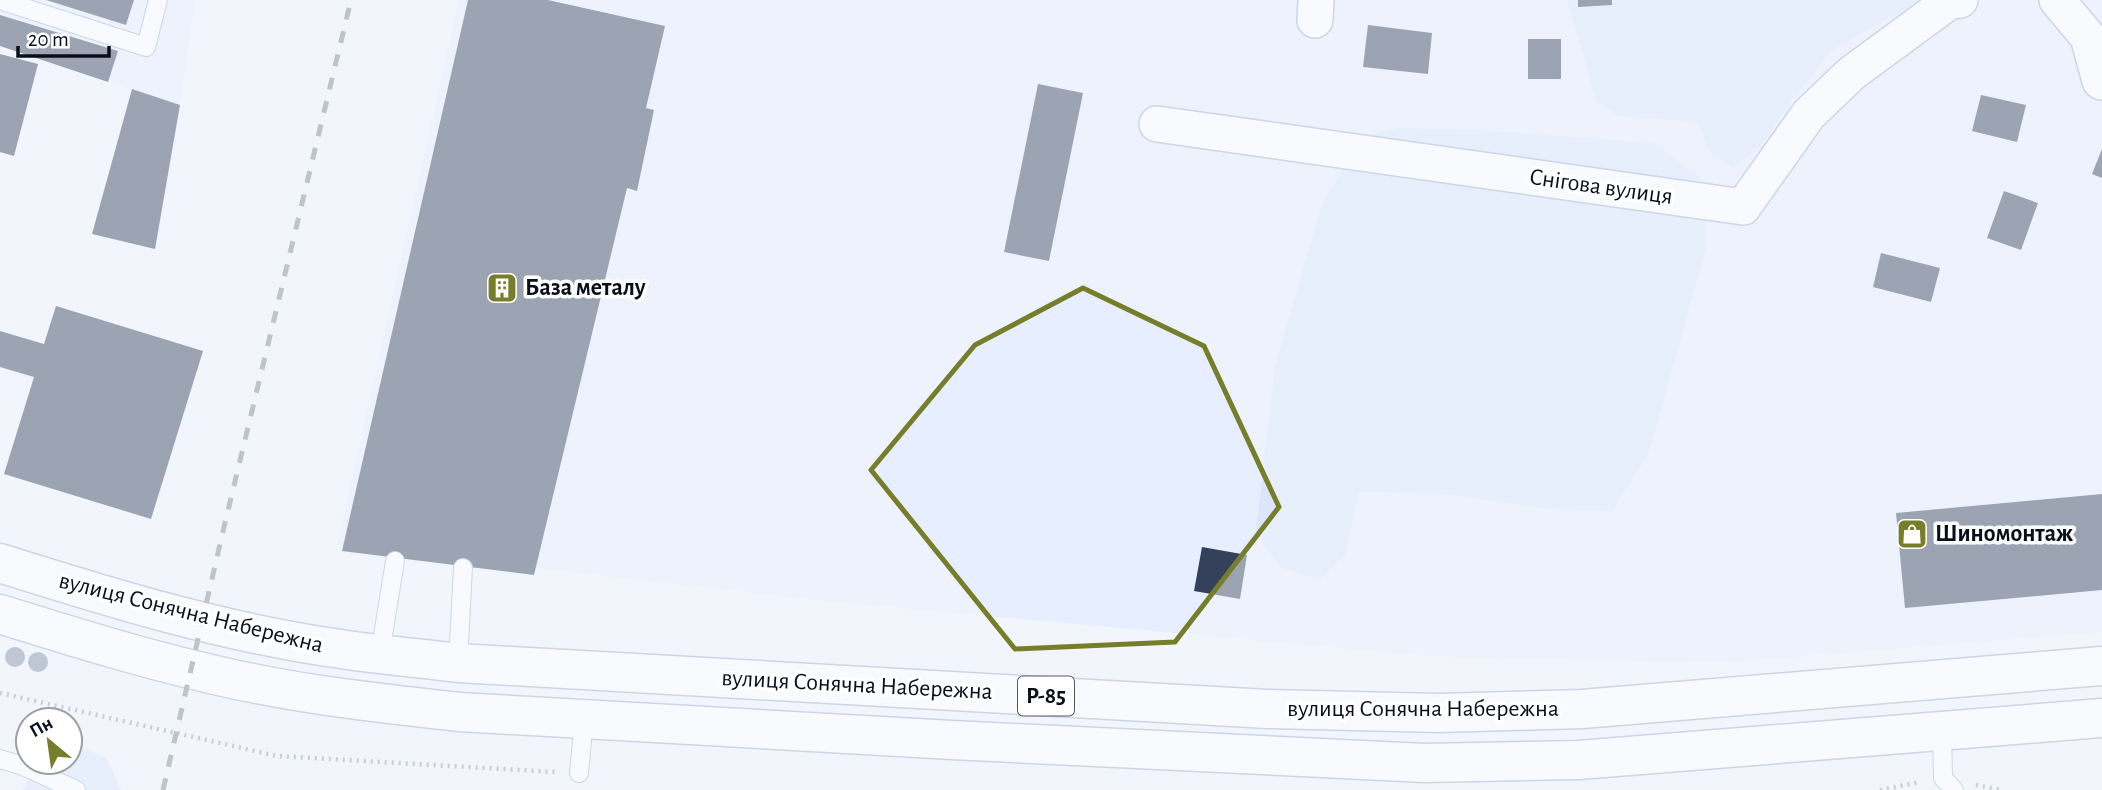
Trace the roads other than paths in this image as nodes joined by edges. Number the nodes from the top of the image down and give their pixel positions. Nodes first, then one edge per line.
1 (158, 0) edge
2 (1954, 0) edge
3 (2057, 0) edge
4 (0, 1) edge
5 (2102, 82) edge
6 (1157, 124) dead end
7 (395, 561) dead end
8 (0, 563) edge
9 (463, 568) dead end
10 (0, 614) edge
11 (380, 654) junction
12 (458, 663) junction
13 (2102, 666) edge
14 (2102, 718) edge
15 (584, 720) junction
16 (1942, 731) junction
17 (0, 759) edge
18 (579, 774) road end
19 (1948, 784) edge
20 (76, 790) edge

1 - 4 lane
2 - 6 street, Снігова вулиця
3 - 5 street
7 - 11 lane
8 - 11 main road, вулиця Сонячна Набережна / Р-85
9 - 12 lane
10 - 15 main road, вулиця Сонячна Набережна / Р-85
11 - 12 main road, вулиця Сонячна Набережна / Р-85
12 - 13 main road, вулиця Сонячна Набережна / Р-85
14 - 16 main road, вулиця Сонячна Набережна / Р-85
15 - 16 main road, вулиця Сонячна Набережна / Р-85
15 - 18 lane
16 - 19 lane
17 - 20 lane

